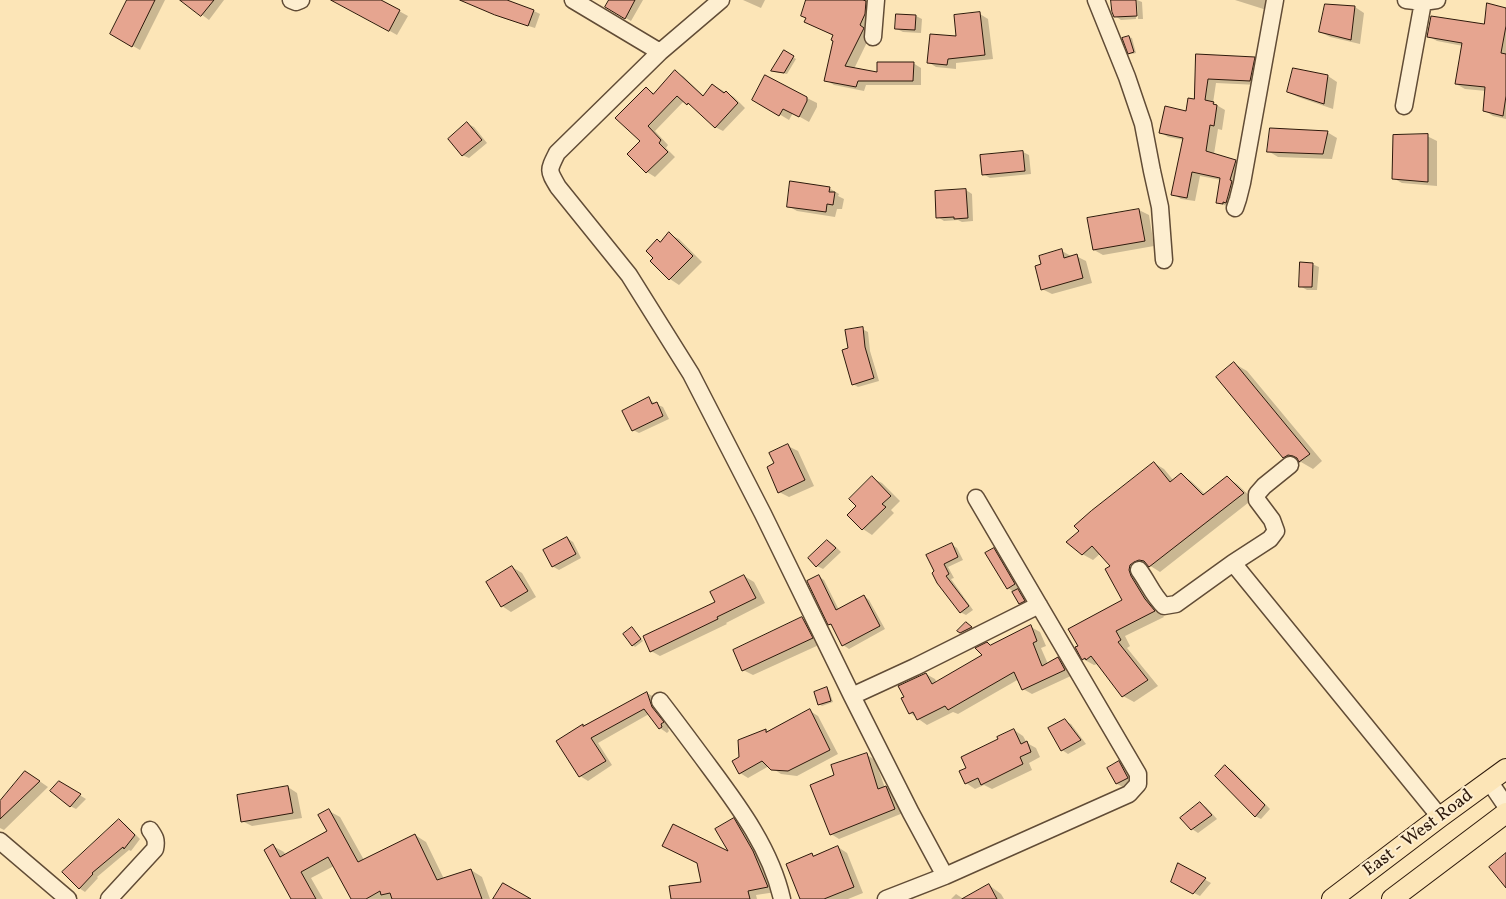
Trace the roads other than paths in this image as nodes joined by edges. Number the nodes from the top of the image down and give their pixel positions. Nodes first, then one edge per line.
1 (291, 0) edge
2 (301, 0) edge
3 (573, 0) edge
4 (721, 0) edge
5 (876, 0) edge
6 (1096, 0) edge
7 (1275, 0) edge
8 (1406, 0) edge
9 (1430, 1) edge
10 (873, 37) dead end
11 (660, 52) junction
12 (1404, 106) dead end
13 (1235, 208) dead end
14 (1164, 260) dead end
15 (1290, 465) dead end
16 (976, 498) dead end
17 (1232, 563) junction
18 (1139, 570) dead end
19 (1038, 605) junction
20 (852, 696) junction
21 (660, 701) dead end
22 (1506, 769) edge
23 (1489, 781) junction
24 (1506, 806) edge
25 (1506, 813) edge
26 (1440, 817) junction
27 (150, 830) dead end
28 (0, 841) edge
29 (945, 876) junction
30 (917, 893) edge
31 (68, 899) edge
32 (109, 899) edge
33 (782, 899) edge
34 (886, 899) edge
35 (1332, 899) edge
36 (1392, 899) edge

1 - 2 street
3 - 11 street
4 - 11 street
5 - 10 street
6 - 14 street
7 - 13 street
8 - 9 street
9 - 12 street
11 - 20 street
15 - 17 street
16 - 19 street
17 - 18 street
17 - 26 street
19 - 20 street
19 - 29 street
20 - 29 street
21 - 33 street
22 - 23 main road, East - West Road
23 - 24 street
23 - 26 main road, East - West Road
25 - 36 main road, East - West Road
26 - 35 main road, East - West Road
27 - 32 street
28 - 31 street
29 - 30 street
30 - 34 street

